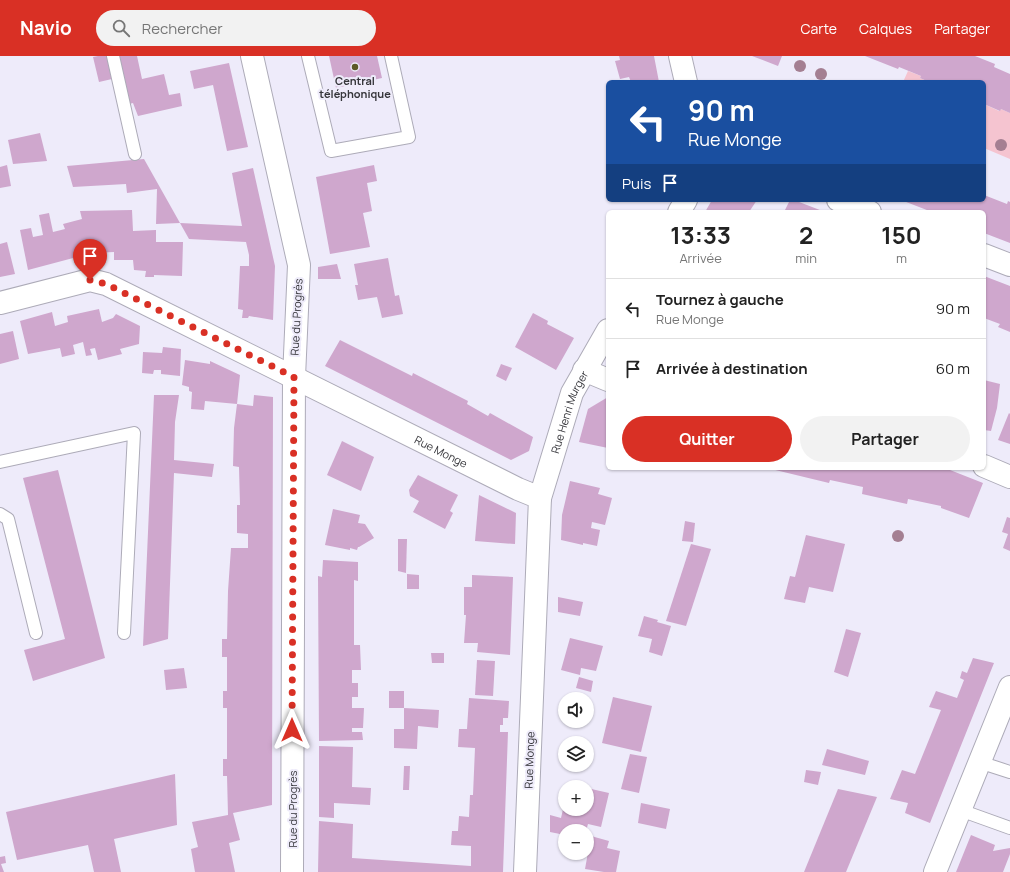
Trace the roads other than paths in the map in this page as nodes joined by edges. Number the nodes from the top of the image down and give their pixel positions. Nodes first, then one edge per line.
1 (113, 56) edge
2 (252, 56) edge
3 (308, 56) edge
4 (391, 56) edge
5 (680, 56) edge
6 (686, 80) edge
7 (135, 154) dead end
8 (843, 202) edge
9 (865, 210) edge
10 (986, 256) edge
11 (1010, 265) edge
12 (0, 303) edge
13 (606, 333) edge
14 (584, 370) junction
15 (294, 377) junction
16 (606, 379) edge
17 (0, 462) edge
18 (986, 467) edge
19 (1010, 478) edge
20 (540, 498) junction
21 (0, 514) edge
22 (36, 633) dead end
23 (124, 633) dead end
24 (1010, 686) edge
25 (980, 762) junction
26 (1010, 772) edge
27 (960, 810) junction
28 (1010, 828) edge
29 (292, 872) edge
30 (525, 872) edge
31 (935, 872) edge

1 - 7 lane
2 - 15 street, Rue du Progrès
3 - 4 lane
5 - 6 street
8 - 9 street
10 - 11 street
12 - 15 street, Rue Monge
13 - 14 street, Rue Henri Murger
14 - 16 street
14 - 20 street, Rue Henri Murger
15 - 20 street, Rue Monge
15 - 29 street, Rue du Progrès
17 - 23 lane
18 - 19 street
20 - 30 street, Rue Monge
21 - 22 lane
24 - 25 street
25 - 26 lane
25 - 27 street
27 - 28 lane
27 - 31 street

